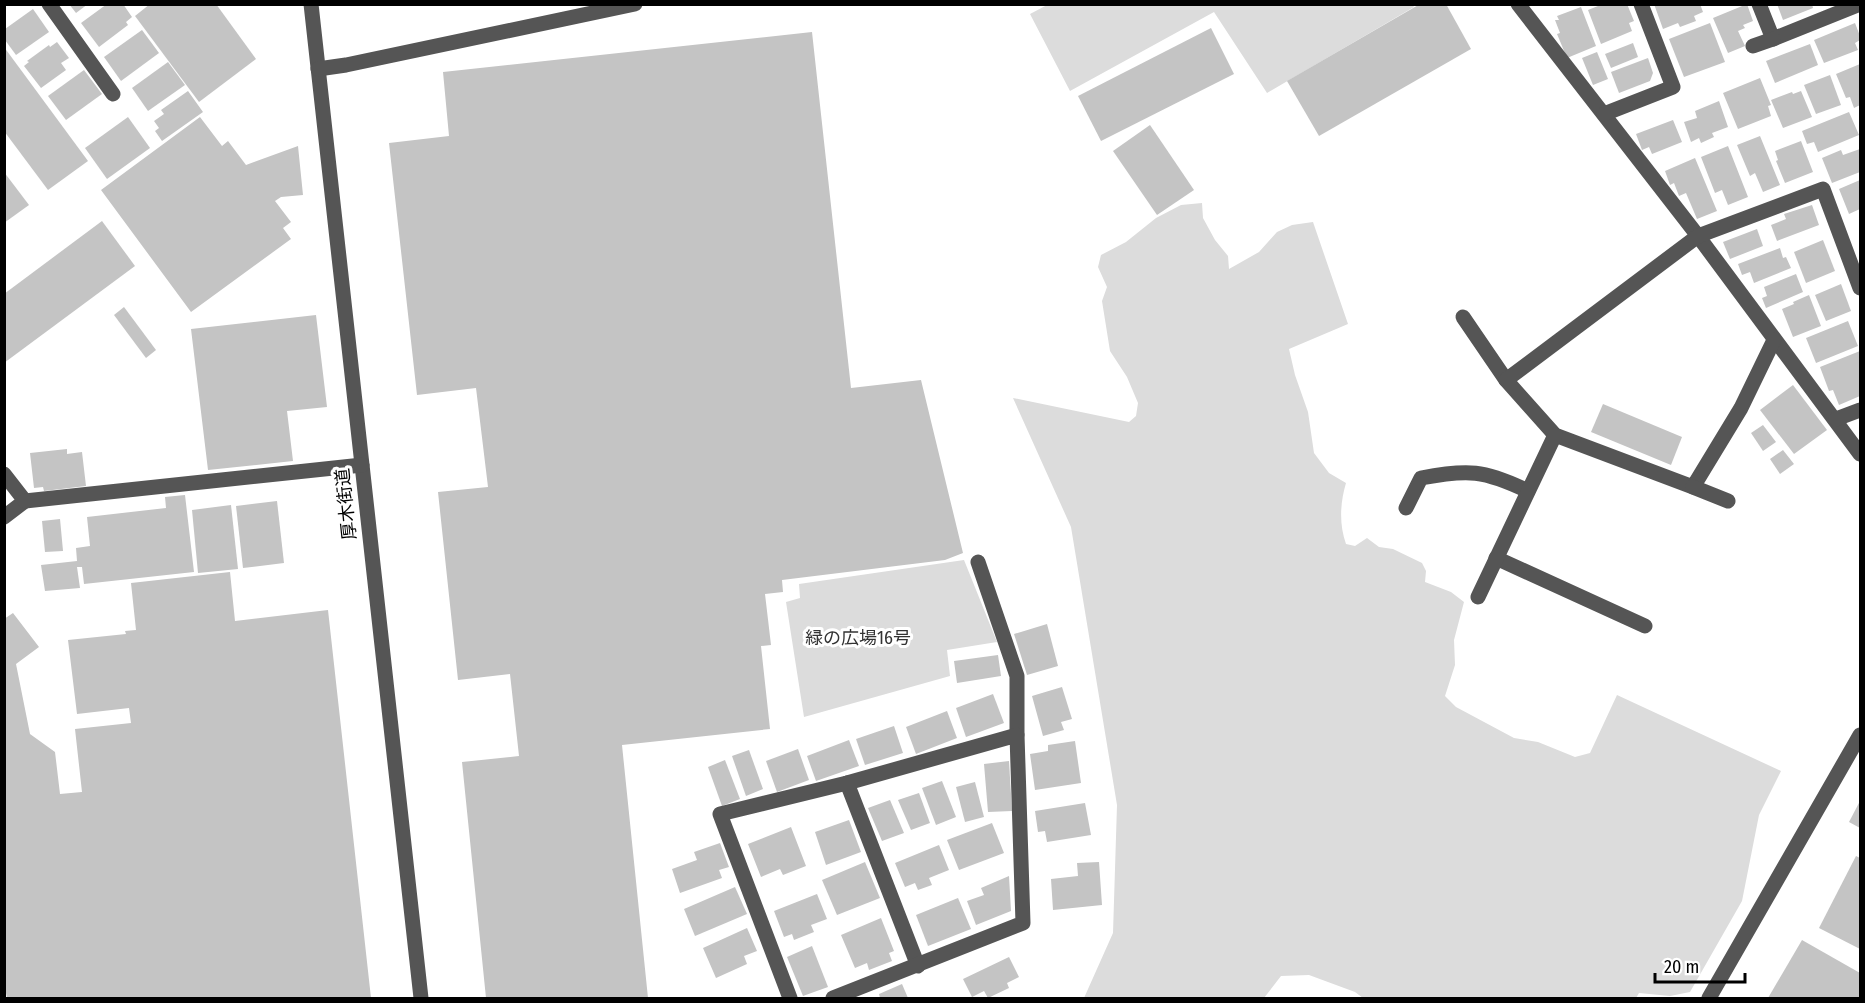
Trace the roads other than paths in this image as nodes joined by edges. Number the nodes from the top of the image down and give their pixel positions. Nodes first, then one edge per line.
1 (50, 4) edge
2 (311, 4) edge
3 (634, 4) edge
4 (1518, 4) edge
5 (1641, 4) edge
6 (1759, 4) edge
7 (1860, 4) edge
8 (1773, 39) junction
9 (1753, 46) dead end
10 (318, 69) junction
11 (113, 94) dead end
12 (1605, 114) junction
13 (1698, 236) junction
14 (1860, 288) edge
15 (1463, 316) dead end
16 (1774, 340) junction
17 (1506, 380) junction
18 (1860, 410) edge
19 (1836, 419) junction
20 (1555, 435) junction
21 (1860, 454) edge
22 (362, 465) junction
23 (4, 474) edge
24 (1693, 487) junction
25 (1528, 491) junction
26 (25, 501) junction
27 (1728, 501) dead end
28 (1406, 508) dead end
29 (4, 517) edge
30 (1496, 558) junction
31 (978, 562) dead end
32 (1478, 597) dead end
33 (1645, 626) dead end
34 (1017, 735) junction
35 (1860, 735) edge
36 (847, 783) junction
37 (918, 966) junction
38 (421, 999) edge
39 (790, 999) edge
40 (832, 999) edge
41 (1709, 999) edge

1 - 11 street
2 - 10 street, 厚木街道
3 - 10 street
4 - 12 street
5 - 12 street
6 - 8 street
7 - 8 street
8 - 9 street
10 - 22 street, 厚木街道
12 - 13 street
13 - 14 street
13 - 16 street
13 - 17 street
15 - 17 street
16 - 19 street
16 - 24 street
17 - 20 street
18 - 19 street
19 - 21 street
20 - 24 street
20 - 25 street
22 - 26 street
22 - 38 street, 厚木街道
23 - 26 street
24 - 27 street
25 - 28 street
25 - 30 street
26 - 29 street
30 - 32 street
30 - 33 street
31 - 34 street
34 - 36 street
34 - 37 street
35 - 41 street
36 - 37 street
36 - 39 street
37 - 40 street

